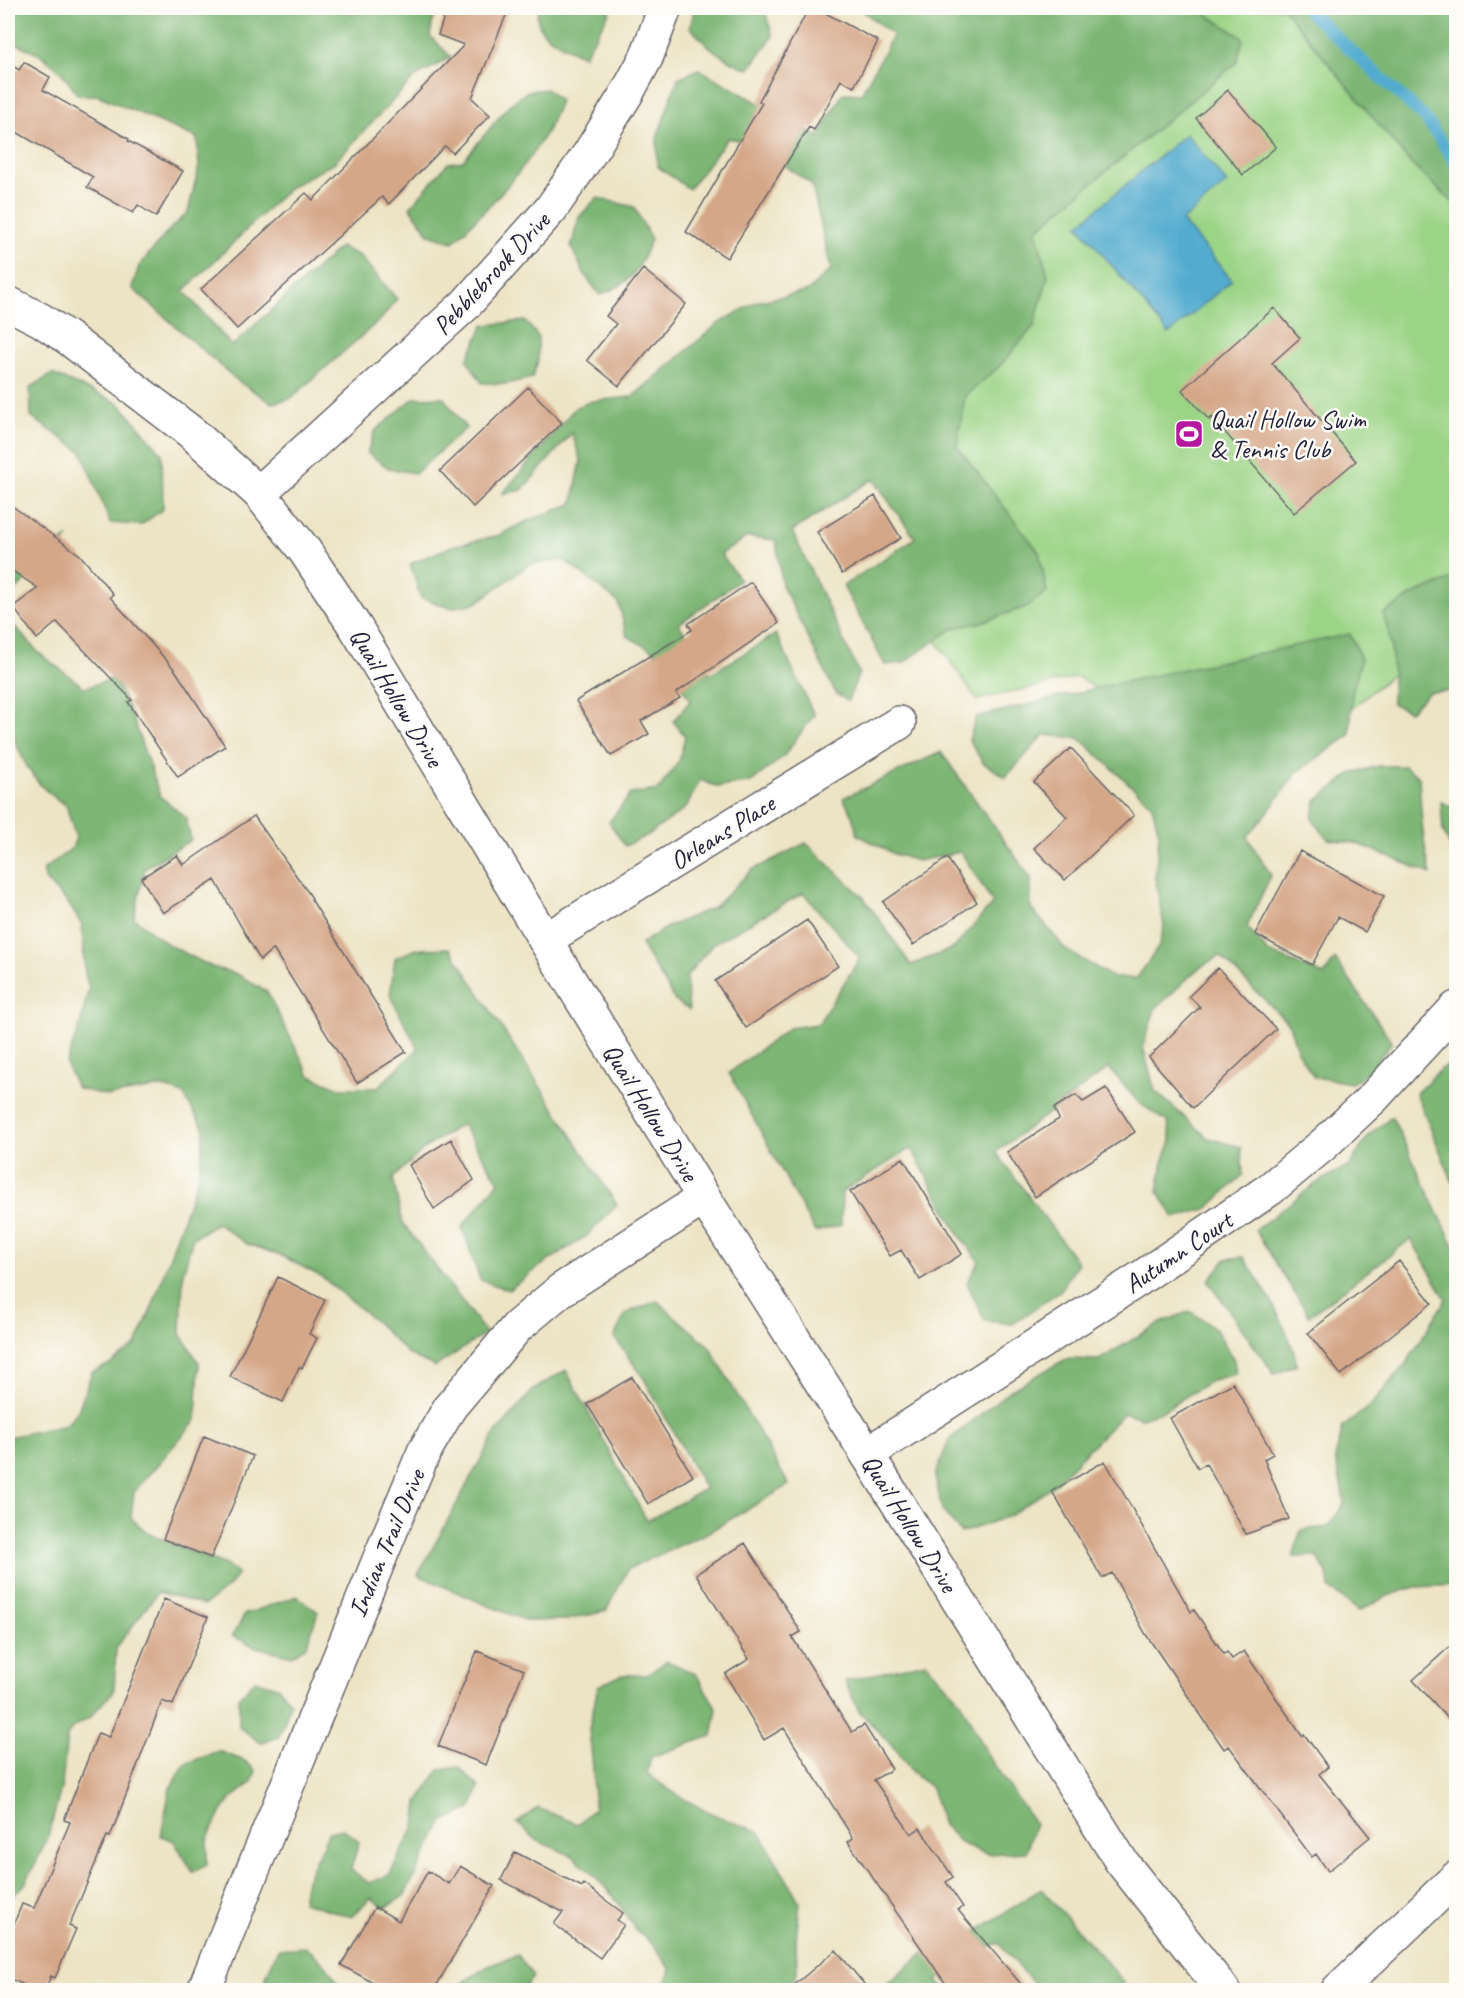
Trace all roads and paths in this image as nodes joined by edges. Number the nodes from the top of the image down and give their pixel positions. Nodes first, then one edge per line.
1 (665, 8) edge
2 (8, 303) edge
3 (259, 493) junction
4 (899, 723) dead end
5 (545, 940) junction
6 (1456, 1008) edge
7 (704, 1198) junction
8 (867, 1454) junction
9 (1456, 1878) edge
10 (204, 1990) edge
11 (1223, 1990) edge
12 (1338, 1990) edge

1 - 3 street, Pebblebrook Drive
2 - 3 street, Quail Hollow Drive
3 - 5 street, Quail Hollow Drive
4 - 5 street, Orleans Place
5 - 7 street, Quail Hollow Drive
6 - 8 street, Autumn Court
7 - 8 street, Quail Hollow Drive
7 - 10 street, Indian Trail Drive
8 - 11 street, Quail Hollow Drive
9 - 12 street

